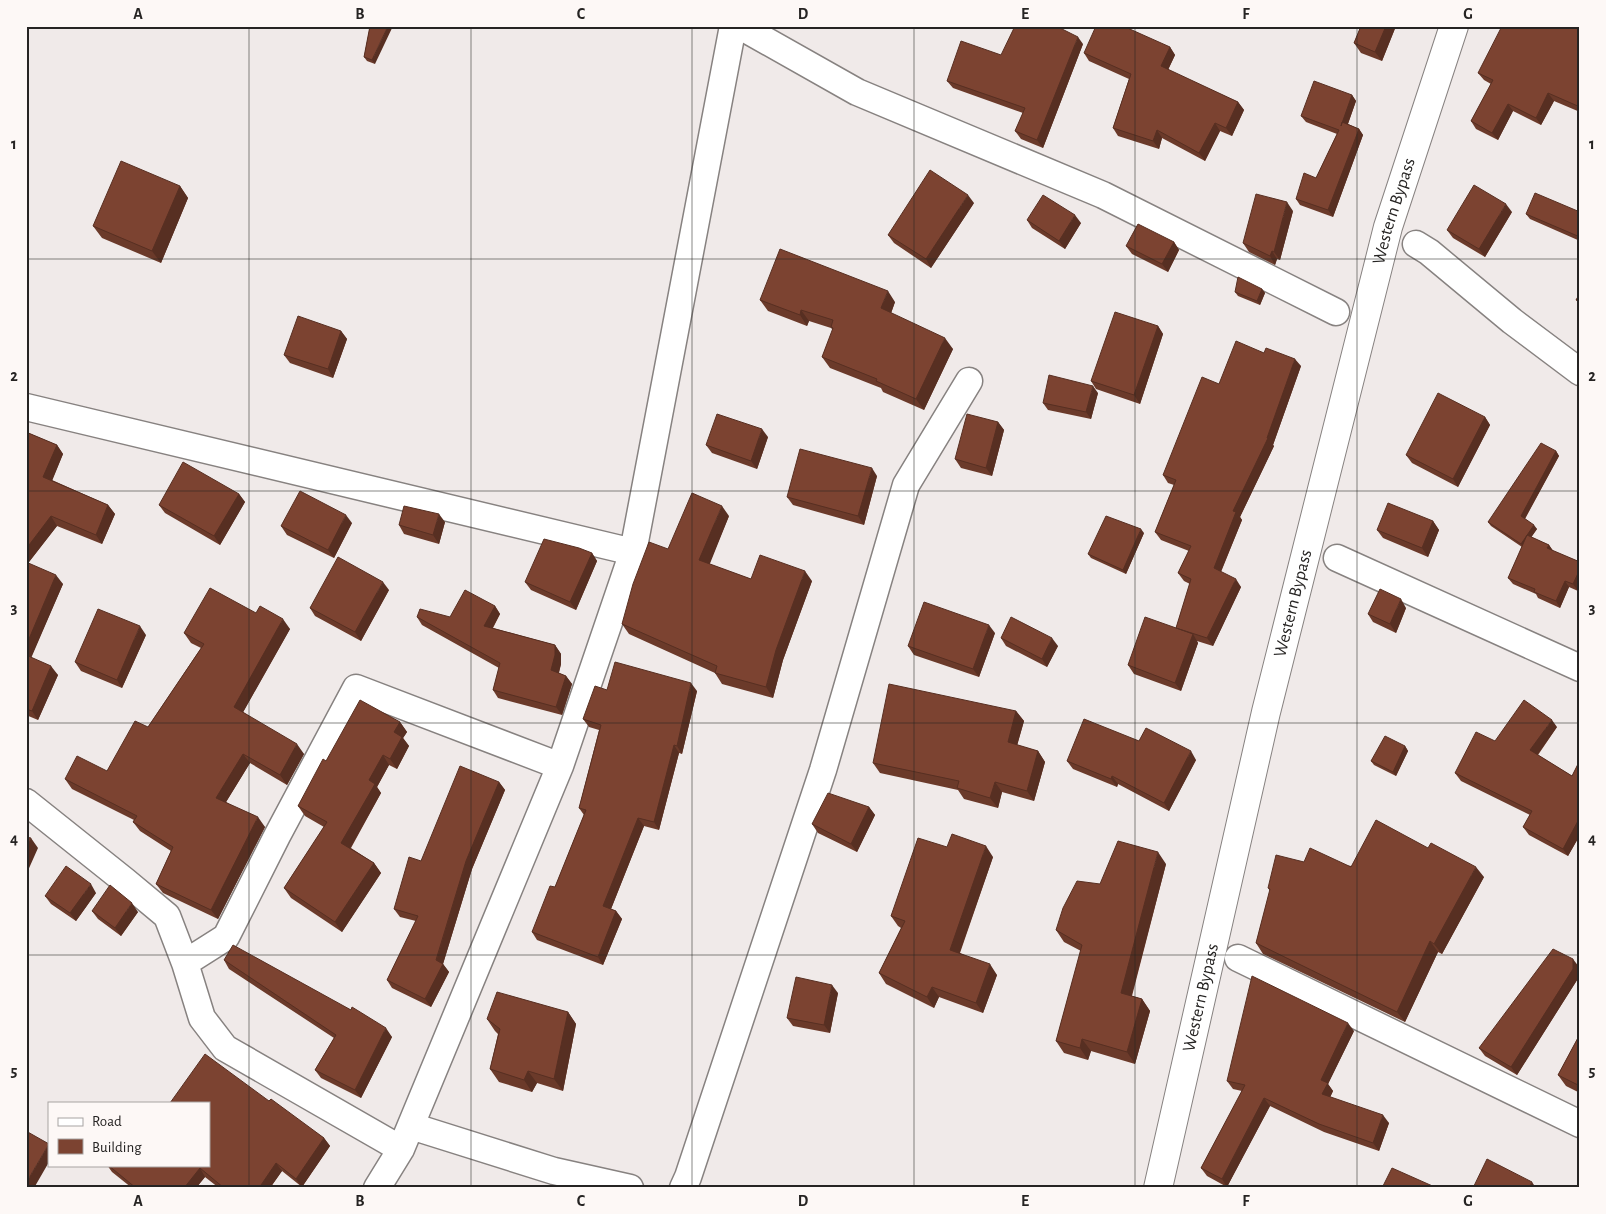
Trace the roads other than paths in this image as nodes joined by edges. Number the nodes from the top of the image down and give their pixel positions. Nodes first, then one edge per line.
1 (733, 26) edge
2 (740, 26) edge
3 (1454, 26) edge
4 (1416, 244) dead end
5 (1336, 312) dead end
6 (1580, 372) edge
7 (969, 382) dead end
8 (26, 407) edge
9 (633, 552) junction
10 (1337, 558) dead end
11 (1580, 668) edge
12 (560, 766) junction
13 (26, 802) edge
14 (1238, 958) dead end
15 (185, 963) junction
16 (1580, 1124) edge
17 (406, 1138) junction
18 (377, 1188) edge
19 (630, 1188) edge
20 (683, 1188) edge
21 (1158, 1188) edge

1 - 9 street
2 - 5 street
3 - 21 main road, Western Bypass
4 - 6 street
7 - 20 street
8 - 9 street
9 - 12 street
10 - 11 street
12 - 15 street
12 - 17 street
13 - 15 street
14 - 16 street
15 - 17 street
17 - 18 street
17 - 19 street

